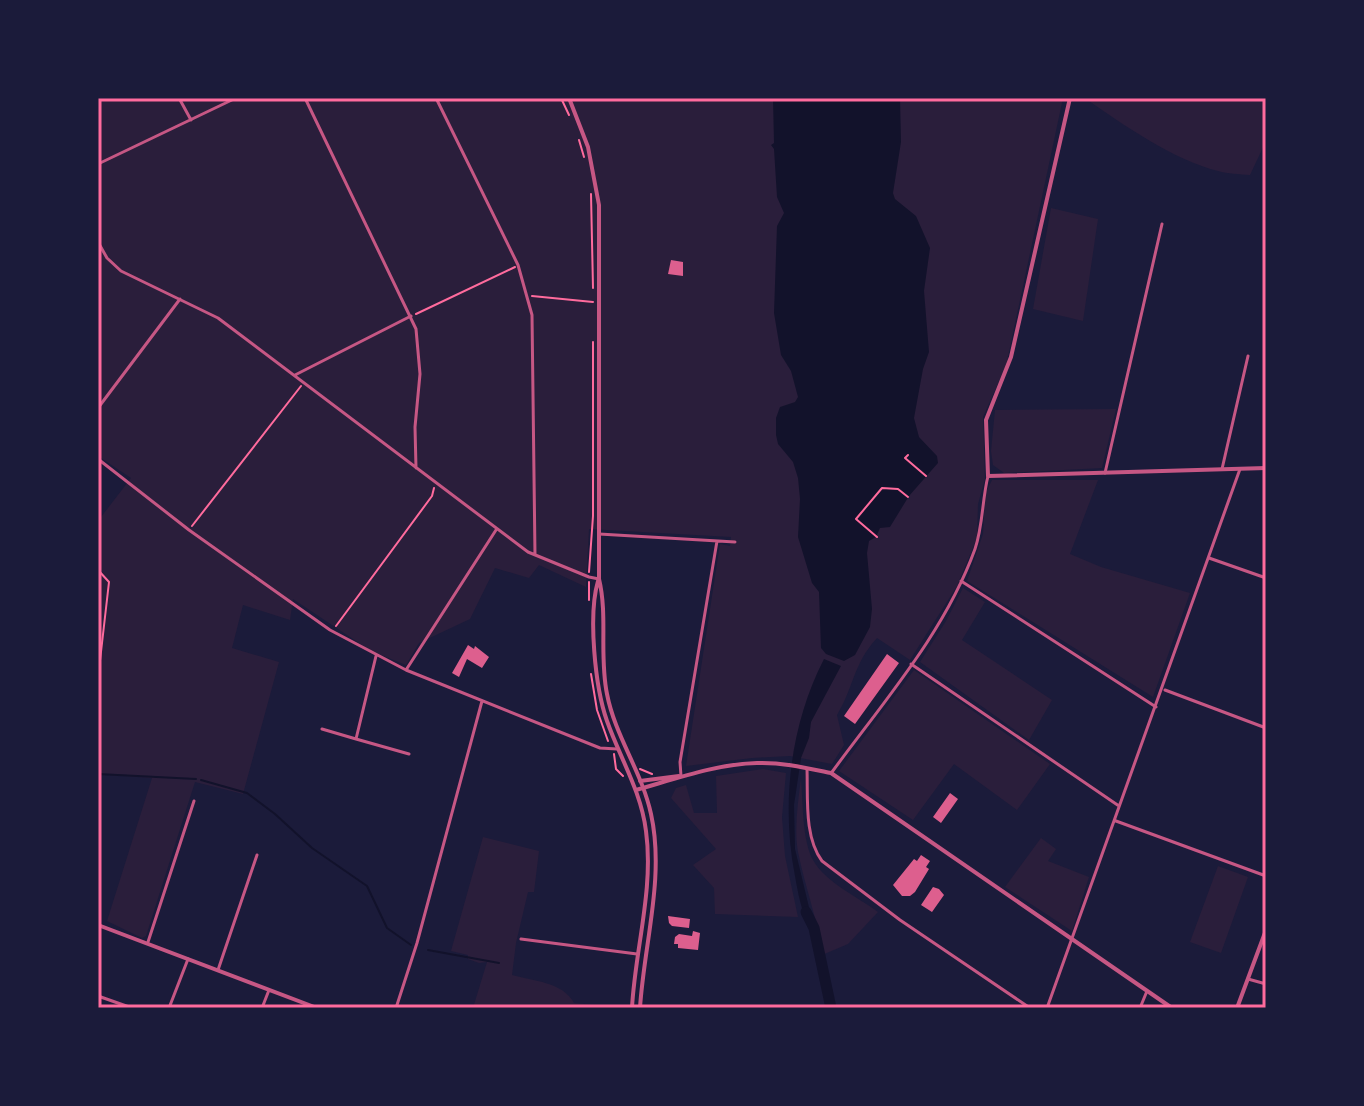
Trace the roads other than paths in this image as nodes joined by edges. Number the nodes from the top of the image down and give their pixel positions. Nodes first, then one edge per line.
1 (179, 98) edge
2 (236, 98) edge
3 (305, 98) edge
4 (436, 98) edge
5 (569, 98) edge
6 (1070, 98) edge
7 (191, 120) junction
8 (98, 164) edge
9 (1162, 224) dead end
10 (98, 242) edge
11 (180, 299) junction
12 (411, 316) junction
13 (1248, 356) dead end
14 (295, 375) junction
15 (98, 408) edge
16 (98, 459) edge
17 (416, 468) junction
18 (1266, 468) edge
19 (1222, 469) junction
20 (1240, 469) junction
21 (1105, 473) junction
22 (988, 476) junction
23 (496, 530) junction
24 (599, 534) junction
25 (717, 541) junction
26 (735, 542) dead end
27 (535, 555) junction
28 (1209, 558) junction
29 (1266, 578) edge
30 (599, 579) junction
31 (961, 581) junction
32 (376, 656) junction
33 (911, 664) junction
34 (406, 670) junction
35 (1163, 689) junction
36 (482, 701) junction
37 (1156, 707) junction
38 (1266, 728) edge
39 (322, 729) dead end
40 (356, 739) junction
41 (618, 748) junction
42 (409, 754) dead end
43 (805, 768) junction
44 (831, 773) junction
45 (681, 776) junction
46 (640, 781) junction
47 (633, 783) junction
48 (643, 788) junction
49 (636, 790) junction
50 (194, 801) dead end
51 (1120, 807) junction
52 (1115, 821) junction
53 (257, 855) dead end
54 (1266, 876) edge
55 (98, 925) edge
56 (1266, 930) edge
57 (521, 939) dead end
58 (1073, 939) junction
59 (148, 944) junction
60 (637, 954) junction
61 (188, 959) junction
62 (218, 970) junction
63 (1248, 979) junction
64 (1266, 984) edge
65 (269, 990) junction
66 (1147, 991) junction
67 (98, 996) edge
68 (132, 1008) edge
69 (169, 1008) edge
70 (262, 1008) edge
71 (317, 1008) edge
72 (396, 1008) edge
73 (632, 1008) edge
74 (640, 1008) edge
75 (1030, 1008) edge
76 (1047, 1008) edge
77 (1140, 1008) edge
78 (1172, 1008) edge
79 (1237, 1008) edge

1 - 7 street
2 - 7 street
3 - 12 street
4 - 27 street
5 - 24 street
6 - 22 street
7 - 8 street
9 - 21 street
10 - 11 street
11 - 14 street
11 - 15 street
12 - 14 street
12 - 17 street
13 - 19 street
14 - 17 street
16 - 32 street
17 - 23 street
18 - 20 street
19 - 20 street
19 - 21 street
20 - 28 street
21 - 22 street
22 - 31 street
23 - 27 street
23 - 34 street
24 - 25 street
24 - 30 street
25 - 26 street
25 - 45 street
27 - 30 street
28 - 29 street
28 - 35 street
30 - 41 street
30 - 46 street
31 - 33 street
31 - 37 street
32 - 34 street
32 - 40 street
33 - 44 street
33 - 51 street
34 - 36 street
35 - 37 street
35 - 38 street
36 - 41 street
36 - 72 street
37 - 51 street
39 - 40 street
40 - 42 street
41 - 47 street
43 - 44 street
43 - 45 street
43 - 75 street
44 - 58 street
45 - 46 street
45 - 48 street
46 - 47 street
46 - 48 street
47 - 49 street
48 - 49 street
48 - 74 street
49 - 60 street
50 - 59 street
51 - 52 street
52 - 54 street
52 - 58 street
53 - 62 street
55 - 59 street
56 - 63 street
57 - 60 street
58 - 66 street
58 - 76 street
59 - 61 street
60 - 73 street
61 - 62 street
61 - 69 street
62 - 65 street
63 - 64 street
63 - 79 street
65 - 70 street
65 - 71 street
66 - 77 street
66 - 78 street
67 - 68 street

